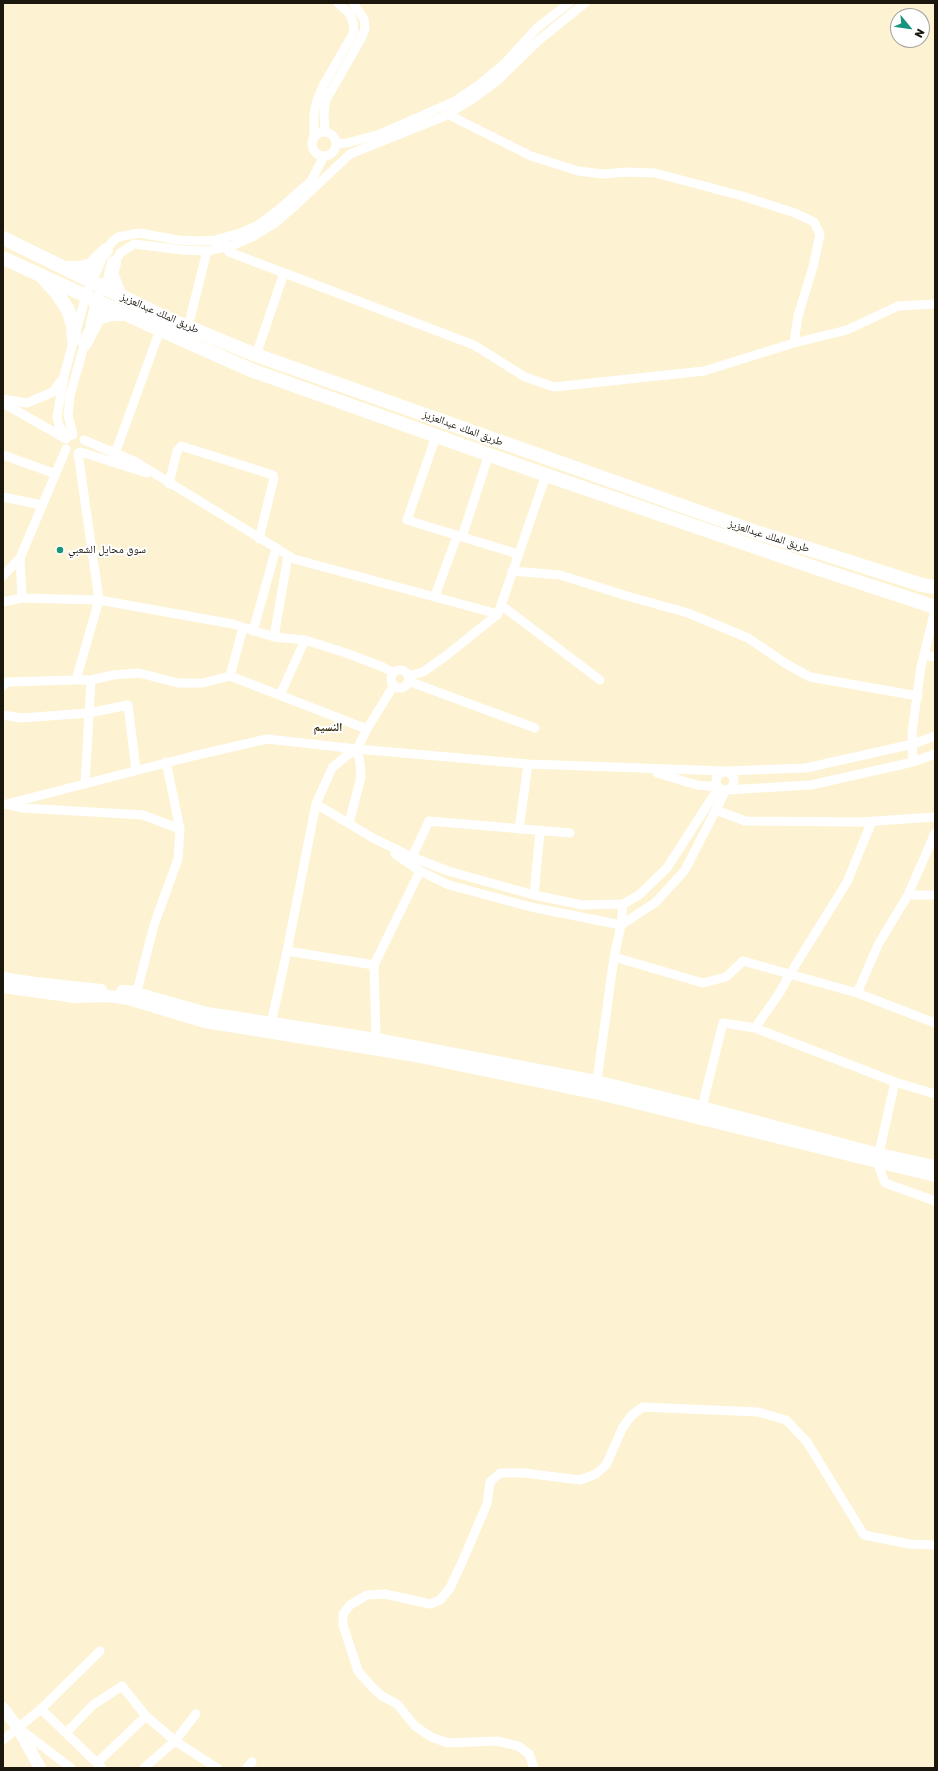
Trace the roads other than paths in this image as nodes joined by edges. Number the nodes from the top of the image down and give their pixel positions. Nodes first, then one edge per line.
1 (338, 3) edge
2 (353, 3) edge
3 (569, 3) edge
4 (585, 3) edge
5 (447, 114) junction
6 (325, 132) junction
7 (314, 138) junction
8 (336, 144) junction
9 (328, 155) junction
10 (317, 186) junction
11 (3, 238) edge
12 (221, 238) junction
13 (225, 247) junction
14 (106, 250) junction
15 (207, 251) junction
16 (3, 258) edge
17 (114, 263) junction
18 (66, 268) junction
19 (284, 273) junction
20 (41, 275) junction
21 (97, 283) junction
22 (120, 296) junction
23 (91, 298) junction
24 (935, 304) edge
25 (127, 315) junction
26 (188, 327) junction
27 (160, 330) junction
28 (79, 341) junction
29 (794, 343) junction
30 (256, 355) junction
31 (64, 376) junction
32 (3, 400) edge
33 (3, 403) edge
34 (436, 436) junction
35 (69, 437) junction
36 (84, 440) junction
37 (66, 449) junction
38 (80, 452) junction
39 (489, 454) junction
40 (3, 455) edge
41 (113, 458) junction
42 (56, 474) junction
43 (546, 475) junction
44 (169, 484) junction
45 (3, 497) edge
46 (42, 505) junction
47 (459, 536) junction
48 (259, 539) junction
49 (276, 549) junction
50 (518, 554) junction
51 (288, 556) junction
52 (20, 558) junction
53 (512, 571) junction
54 (4, 573) edge
55 (935, 587) edge
56 (435, 596) junction
57 (22, 598) junction
58 (98, 600) junction
59 (3, 602) edge
60 (935, 608) edge
61 (499, 609) junction
62 (243, 628) junction
63 (253, 631) junction
64 (274, 637) junction
65 (304, 640) junction
66 (924, 655) junction
67 (935, 657) edge
68 (393, 673) junction
69 (230, 676) junction
70 (408, 678) junction
71 (76, 680) junction
72 (91, 680) junction
73 (600, 680) dead end
74 (394, 685) junction
75 (3, 686) edge
76 (280, 694) junction
77 (918, 696) junction
78 (89, 713) junction
79 (3, 715) edge
80 (535, 728) dead end
81 (367, 729) junction
82 (935, 736) edge
83 (912, 744) junction
84 (357, 749) junction
85 (935, 754) edge
86 (166, 762) junction
87 (913, 762) junction
88 (528, 764) junction
89 (646, 769) junction
90 (136, 770) junction
91 (726, 771) junction
92 (85, 784) junction
93 (722, 789) junction
94 (5, 804) edge
95 (316, 804) junction
96 (716, 810) junction
97 (935, 817) edge
98 (872, 821) junction
99 (349, 823) junction
100 (180, 828) junction
101 (519, 829) junction
102 (540, 831) junction
103 (570, 833) dead end
104 (935, 833) edge
105 (373, 838) junction
106 (412, 857) junction
107 (420, 871) junction
108 (534, 895) junction
109 (908, 895) junction
110 (935, 895) edge
111 (623, 904) junction
112 (621, 925) junction
113 (287, 952) junction
114 (614, 957) junction
115 (374, 965) junction
116 (790, 974) junction
117 (3, 978) edge
118 (3, 987) edge
119 (857, 993) junction
120 (135, 998) junction
121 (935, 1023) edge
122 (271, 1024) junction
123 (755, 1028) junction
124 (376, 1039) junction
125 (895, 1082) junction
126 (596, 1087) junction
127 (935, 1094) edge
128 (702, 1107) junction
129 (878, 1158) junction
130 (935, 1166) edge
131 (935, 1176) edge
132 (935, 1201) edge
133 (935, 1545) edge
134 (100, 1651) dead end
135 (3, 1708) edge
136 (41, 1709) junction
137 (196, 1714) dead end
138 (146, 1716) junction
139 (18, 1728) junction
140 (66, 1733) junction
141 (3, 1740) edge
142 (174, 1741) junction
143 (99, 1766) edge
144 (40, 1768) edge
145 (71, 1768) edge
146 (144, 1768) edge
147 (217, 1768) edge
148 (534, 1768) edge

1 - 7 street
2 - 6 street
3 - 8 street
4 - 5 street
5 - 10 street
5 - 29 street
6 - 7 street
6 - 8 street
7 - 9 street
8 - 9 street
9 - 10 street
9 - 12 street
10 - 13 street
11 - 18 main road, طريق الملك عبدالعزيز
12 - 13 street
12 - 14 street
13 - 15 street
13 - 19 street
14 - 18 main road
14 - 21 street
15 - 17 street
15 - 26 street
16 - 20 main road, طريق الملك عبدالعزيز
17 - 21 street
17 - 22 main road
18 - 21 main road, طريق الملك عبدالعزيز
19 - 29 street
19 - 30 street
20 - 23 main road, طريق الملك عبدالعزيز
20 - 28 main road
21 - 22 main road, طريق الملك عبدالعزيز
21 - 23 street
22 - 26 main road, طريق الملك عبدالعزيز
23 - 25 main road, طريق الملك عبدالعزيز
23 - 28 street
24 - 29 street
25 - 27 main road, طريق الملك عبدالعزيز
25 - 28 main road
26 - 30 main road, طريق الملك عبدالعزيز
27 - 34 main road, طريق الملك عبدالعزيز
27 - 41 street
28 - 31 street
28 - 35 street
30 - 55 main road, طريق الملك عبدالعزيز
31 - 32 street
31 - 35 street
33 - 35 street
34 - 39 main road, طريق الملك عبدالعزيز
34 - 47 street
35 - 36 street
35 - 37 street
36 - 38 street
36 - 41 street
37 - 38 street
37 - 42 street
38 - 41 street
38 - 58 street
39 - 43 main road, طريق الملك عبدالعزيز
39 - 47 street
40 - 42 street
41 - 44 street
42 - 46 street
43 - 50 street
43 - 60 main road, طريق الملك عبدالعزيز
44 - 48 street
44 - 48 street
45 - 46 street
46 - 52 street
47 - 50 street
47 - 56 street
48 - 49 street
49 - 51 street
49 - 63 street
50 - 53 street
51 - 56 street
51 - 64 street
52 - 54 street
52 - 57 street
53 - 61 street
53 - 77 street
56 - 61 street
57 - 58 street
57 - 59 street
58 - 62 street
58 - 71 street
60 - 66 street
61 - 70 street
61 - 73 street
62 - 63 street
62 - 69 street
63 - 64 street
64 - 65 street
65 - 68 street
65 - 76 street
66 - 67 street
66 - 77 street
68 - 70 street
68 - 74 street
69 - 72 street
69 - 76 street
70 - 74 street
70 - 80 street
71 - 72 street
71 - 75 street
72 - 78 street
74 - 81 street
76 - 81 street
77 - 83 street
78 - 79 street
78 - 90 street
78 - 92 street
81 - 84 street
82 - 83 street
83 - 87 street
83 - 91 street
84 - 86 street
84 - 88 street
84 - 95 street
84 - 99 street
85 - 87 street
86 - 90 street
86 - 100 street
87 - 93 street
88 - 89 street
88 - 101 street
89 - 91 street
89 - 93 street
90 - 92 street
91 - 93 street
91 - 93 street
92 - 94 street
93 - 96 street
93 - 111 street
94 - 100 street
95 - 99 street
95 - 113 street
96 - 98 street
96 - 112 street
97 - 98 street
98 - 116 street
99 - 105 street
100 - 120 street
101 - 102 street
101 - 106 street
102 - 103 street
102 - 108 street
104 - 109 street
105 - 106 street
105 - 107 street
106 - 108 street
107 - 112 street
107 - 115 street
108 - 111 street
109 - 110 street
109 - 119 street
111 - 112 street
112 - 114 street
113 - 115 street
113 - 122 street
114 - 116 street
114 - 126 street
115 - 124 street
116 - 119 street
116 - 123 street
117 - 120 street
118 - 120 street
119 - 121 street
120 - 122 street
120 - 126 street
122 - 124 street
123 - 125 street
123 - 128 street
124 - 126 street
125 - 127 street
125 - 129 street
126 - 128 street
126 - 129 street
128 - 129 street
129 - 130 street
129 - 131 street
129 - 132 street
133 - 148 street
134 - 136 street
135 - 139 street
136 - 139 street
136 - 140 street
137 - 142 street
138 - 140 street
138 - 142 street
138 - 143 street
139 - 141 street
139 - 144 street
139 - 145 street
140 - 143 street
142 - 146 street
142 - 147 street

